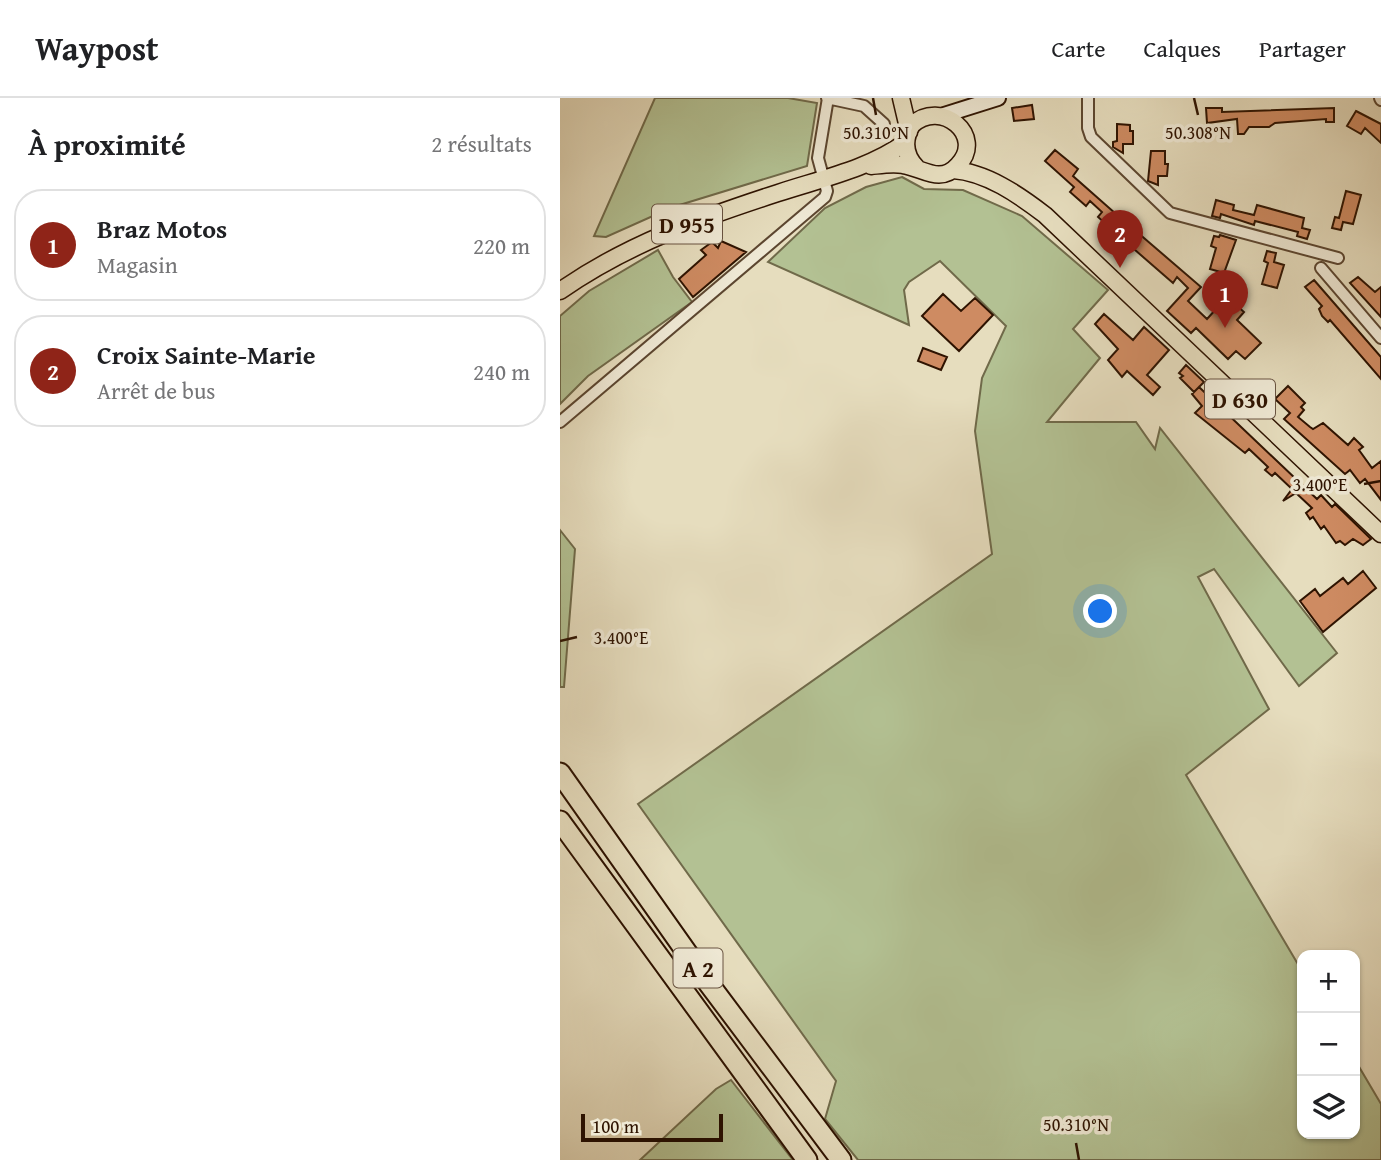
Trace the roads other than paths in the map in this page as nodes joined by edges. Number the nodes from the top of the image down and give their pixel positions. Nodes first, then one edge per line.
1 (827, 98) edge
2 (901, 98) edge
3 (911, 98) edge
4 (1088, 98) edge
5 (992, 99) edge
6 (939, 115) junction
7 (884, 124) dead end
8 (907, 137) junction
9 (965, 140) junction
10 (858, 167) junction
11 (917, 168) junction
12 (953, 170) junction
13 (823, 178) junction
14 (1006, 188) junction
15 (1338, 258) dead end
16 (1100, 264) junction
17 (1321, 268) dead end
18 (560, 291) edge
19 (1381, 338) edge
20 (560, 422) edge
21 (1381, 520) edge
22 (1381, 534) edge
23 (560, 773) edge
24 (560, 821) edge
25 (807, 1160) edge
26 (841, 1160) edge

1 - 7 street
1 - 13 street
2 - 8 main road
3 - 6 main road
4 - 15 street
5 - 6 main road
5 - 9 main road
6 - 8 main road
6 - 9 main road
8 - 10 main road, D 955
8 - 11 main road
9 - 12 main road
9 - 14 main road, D 630
10 - 11 main road, D 955
10 - 13 main road, D 955
11 - 12 main road
12 - 14 main road, D 630
13 - 18 main road, D 955
13 - 20 street
14 - 16 main road, D 630
16 - 21 main road, D 630
16 - 22 main road, D 630
17 - 19 street
23 - 26 highway, A 2
24 - 25 highway, A 2

